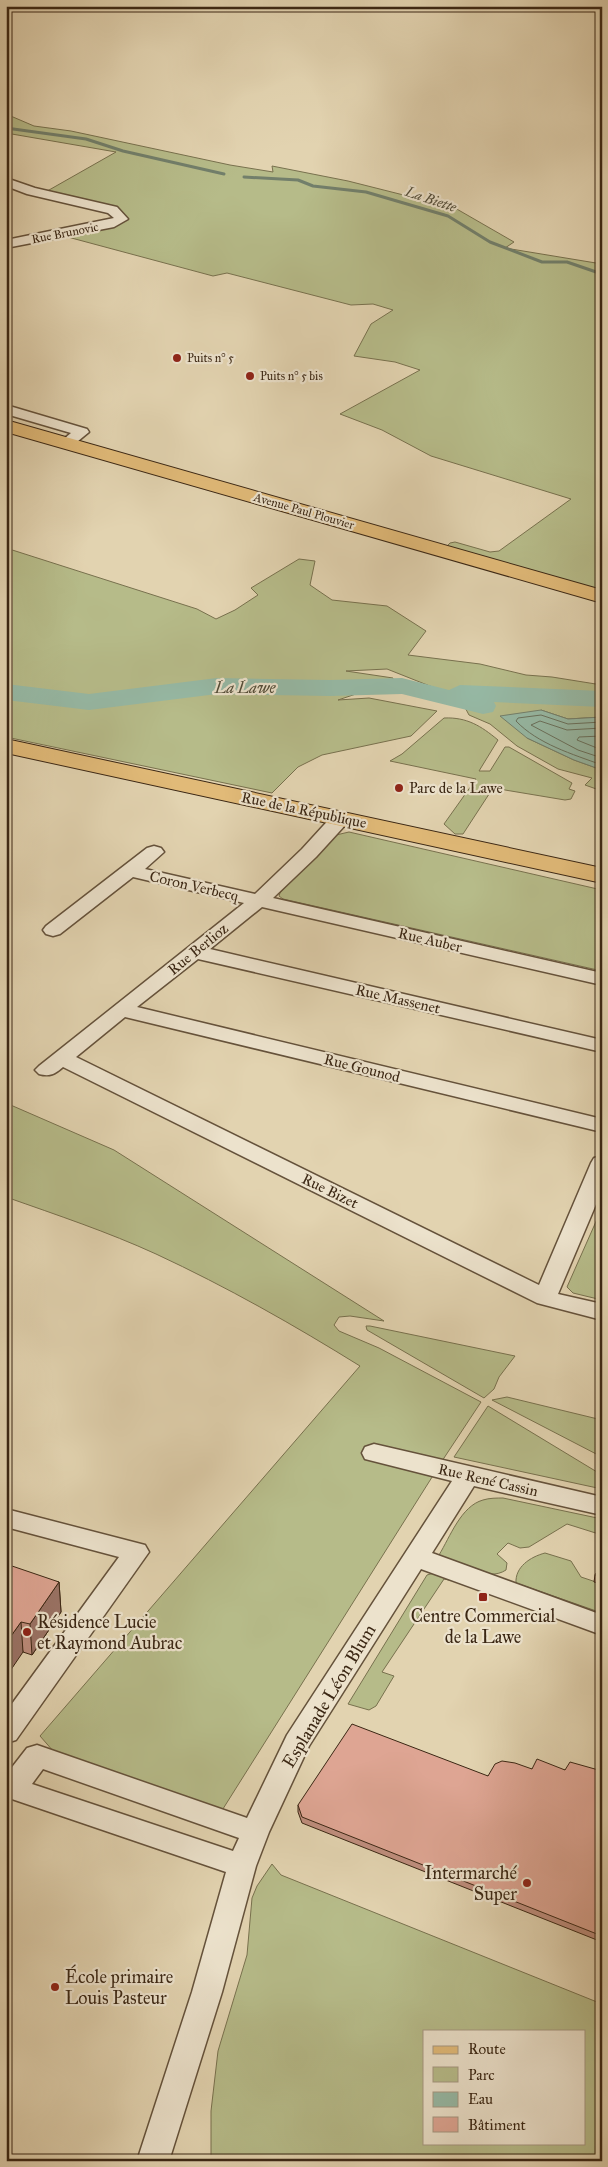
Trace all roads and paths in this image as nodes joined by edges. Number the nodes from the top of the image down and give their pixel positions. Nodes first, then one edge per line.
1 (6, 182) edge
2 (6, 244) edge
3 (6, 410) edge
4 (6, 426) edge
5 (67, 443) junction
6 (602, 597) edge
7 (6, 746) edge
8 (341, 818) junction
9 (154, 852) dead end
10 (130, 871) junction
11 (602, 876) edge
12 (258, 901) junction
13 (53, 930) dead end
14 (195, 952) junction
15 (602, 979) edge
16 (122, 1010) junction
17 (602, 1046) edge
18 (54, 1064) joint
19 (602, 1126) edge
20 (602, 1163) edge
21 (545, 1298) junction
22 (602, 1312) edge
23 (374, 1453) dead end
24 (468, 1476) junction
25 (602, 1506) edge
26 (6, 1518) edge
27 (415, 1557) junction
28 (602, 1625) edge
29 (6, 1733) edge
30 (10, 1787) edge
31 (255, 1832) junction
32 (242, 1866) junction
33 (153, 2161) edge

1 - 2 street, Rue Brunovic
3 - 5 street
4 - 5 main road, Avenue Paul Plouvier
5 - 6 main road, Avenue Paul Plouvier
7 - 8 main road, Rue de la République
8 - 11 main road, Rue de la République
8 - 12 street, Rue Berlioz
9 - 10 street, Coron Verbecq
10 - 12 street, Coron Verbecq
10 - 13 street, Coron Verbecq
12 - 14 street, Rue Berlioz
12 - 15 street, Rue Auber
14 - 16 street, Rue Berlioz
14 - 17 street, Rue Massenet
16 - 18 street, Rue Berlioz
16 - 19 street, Rue Gounod
18 - 21 street, Rue Bizet
20 - 21 street
21 - 22 street, Rue Bizet
23 - 24 street, Rue René Cassin
24 - 25 street, Rue René Cassin
24 - 27 street, Esplanade Léon Blum
26 - 29 street
27 - 28 street
27 - 31 street, Esplanade Léon Blum
30 - 31 street
30 - 32 street
31 - 32 street, Esplanade Léon Blum
32 - 33 street, Esplanade Léon Blum

